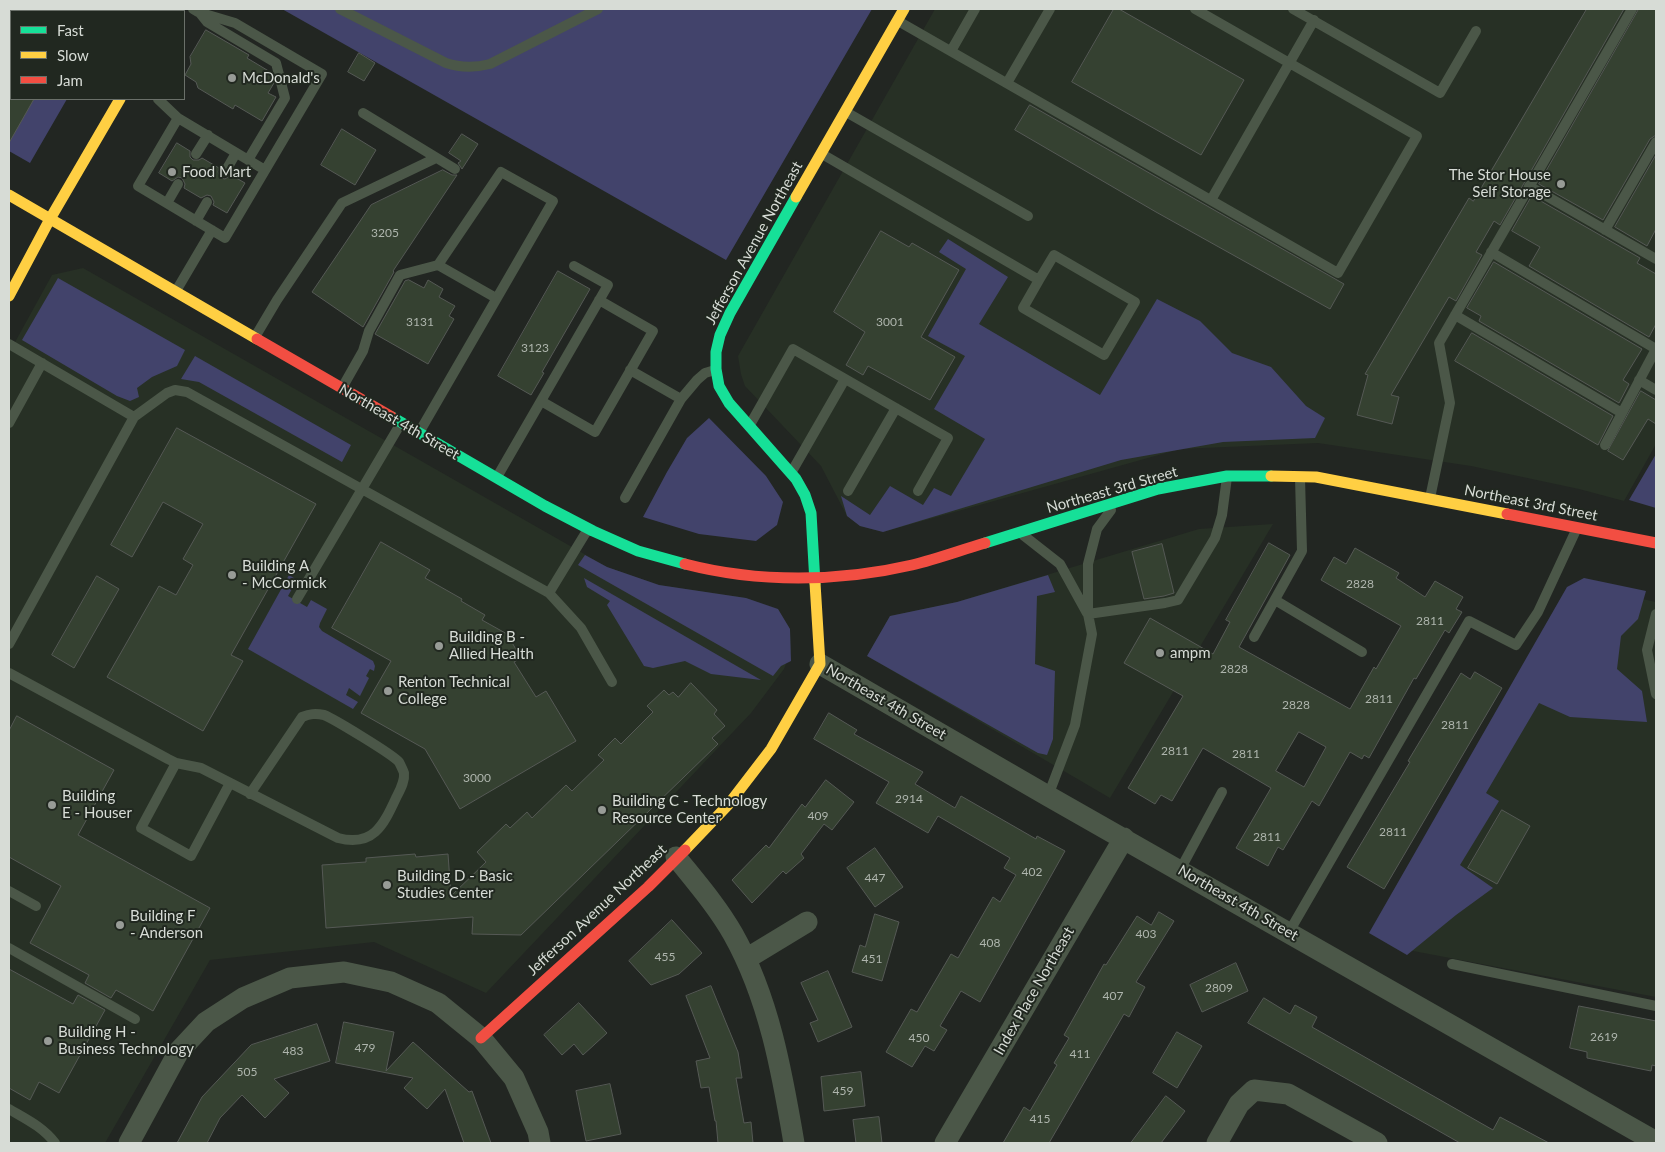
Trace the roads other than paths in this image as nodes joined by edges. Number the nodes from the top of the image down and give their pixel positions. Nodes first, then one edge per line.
1 (340, 9) edge
2 (598, 9) edge
3 (904, 9) edge
4 (975, 9) edge
5 (1050, 9) edge
6 (1196, 9) edge
7 (1294, 9) edge
8 (1632, 9) edge
9 (196, 10) edge
10 (897, 20) junction
11 (1314, 20) junction
12 (1476, 31) dead end
13 (951, 51) junction
14 (1290, 63) junction
15 (1007, 83) junction
16 (119, 100) edge
17 (159, 100) edge
18 (845, 111) junction
19 (363, 113) dead end
20 (178, 118) junction
21 (208, 135) junction
22 (1656, 142) edge
23 (236, 153) junction
24 (196, 154) dead end
25 (821, 154) junction
26 (436, 158) junction
27 (248, 160) junction
28 (455, 169) dead end
29 (266, 170) junction
30 (225, 172) dead end
31 (178, 184) dead end
32 (1529, 186) junction
33 (9, 195) edge
34 (1211, 200) junction
35 (207, 202) dead end
36 (167, 203) junction
37 (1028, 216) dead end
38 (50, 219) junction
39 (196, 220) junction
40 (212, 230) junction
41 (1605, 230) junction
42 (1491, 252) junction
43 (1656, 260) edge
44 (438, 265) junction
45 (574, 266) dead end
46 (1039, 280) junction
47 (175, 292) junction
48 (9, 296) edge
49 (496, 298) junction
50 (599, 300) junction
51 (1455, 315) junction
52 (255, 338) junction
53 (9, 344) edge
54 (1656, 349) edge
55 (42, 363) junction
56 (716, 369) junction
57 (630, 370) junction
58 (845, 379) junction
59 (1639, 380) junction
60 (342, 388) junction
61 (1656, 390) edge
62 (681, 399) junction
63 (541, 401) junction
64 (896, 408) junction
65 (1622, 413) junction
66 (134, 417) junction
67 (9, 423) edge
68 (401, 423) junction
69 (749, 426) junction
70 (419, 433) junction
71 (1605, 445) dead end
72 (791, 474) junction
73 (1227, 476) junction
74 (1300, 477) junction
75 (496, 478) junction
76 (362, 489) junction
77 (848, 491) dead end
78 (918, 491) dead end
79 (625, 498) dead end
80 (1430, 499) junction
81 (1116, 502) junction
82 (1577, 527) junction
83 (588, 529) junction
84 (1021, 532) junction
85 (1656, 543) edge
86 (815, 577) junction
87 (549, 593) junction
88 (297, 600) dead end
89 (1275, 600) junction
90 (1088, 614) junction
91 (1656, 614) edge
92 (1254, 637) dead end
93 (9, 644) edge
94 (1362, 652) dead end
95 (820, 664) junction
96 (9, 673) edge
97 (612, 682) dead end
98 (1656, 694) edge
99 (176, 763) junction
100 (230, 783) junction
101 (1222, 792) dead end
102 (250, 794) junction
103 (1048, 796) junction
104 (1124, 838) junction
105 (676, 857) junction
106 (1180, 870) junction
107 (9, 891) edge
108 (36, 906) dead end
109 (807, 922) dead end
110 (1289, 932) junction
111 (9, 948) edge
112 (746, 959) junction
113 (1452, 964) dead end
114 (1656, 1006) edge
115 (135, 1019) dead end
116 (481, 1038) junction
117 (9, 1109) edge
118 (1656, 1142) edge
119 (55, 1143) edge
120 (129, 1143) edge
121 (540, 1143) edge
122 (794, 1143) edge
123 (945, 1143) edge
124 (1217, 1143) edge
125 (1377, 1143) edge

1 - 2 lane
3 - 10 main road, Jefferson Avenue Northeast
4 - 13 lane
5 - 15 lane
6 - 14 lane
7 - 11 lane
8 - 32 lane
9 - 27 lane
9 - 29 lane
10 - 13 lane
10 - 18 main road, Jefferson Avenue Northeast
11 - 12 lane
11 - 14 lane
13 - 15 lane
14 - 34 lane
14 - 34 lane
15 - 34 lane
16 - 38 main road
17 - 20 lane
18 - 25 main road, Jefferson Avenue Northeast
18 - 37 lane
19 - 26 lane
20 - 21 lane
20 - 36 lane
21 - 23 lane
21 - 24 lane
22 - 41 lane
23 - 27 lane
23 - 30 lane
25 - 46 lane
25 - 56 main road, Jefferson Avenue Northeast
26 - 28 lane
26 - 52 lane
27 - 29 lane
29 - 40 lane
31 - 36 lane
32 - 41 lane
32 - 42 lane
33 - 38 main road, Northeast 4th Street
35 - 39 lane
36 - 39 lane
38 - 47 main road, Northeast 4th Street
38 - 48 main road
39 - 40 lane
40 - 47 lane
41 - 43 lane
42 - 51 lane
42 - 54 lane
44 - 49 lane
44 - 49 lane
44 - 60 lane
45 - 50 lane
46 - 46 lane
47 - 52 main road, Northeast 4th Street
49 - 70 lane
50 - 57 lane
50 - 63 lane
51 - 65 lane
51 - 80 lane
52 - 60 main road, Northeast 4th Street
53 - 55 lane
54 - 59 lane
55 - 66 lane
55 - 67 lane
56 - 62 lane
56 - 69 main road, Jefferson Avenue Northeast
57 - 62 lane
57 - 63 lane
58 - 64 lane
58 - 69 lane
58 - 72 lane
59 - 61 lane
59 - 65 lane
60 - 68 main road, Northeast 4th Street
62 - 79 lane
63 - 75 lane
64 - 77 lane
64 - 78 lane
65 - 71 lane
66 - 76 lane
66 - 93 lane
68 - 70 main road, Northeast 4th Street
68 - 76 lane
69 - 72 main road, Jefferson Avenue Northeast
70 - 75 main road, Northeast 4th Street
72 - 86 main road, Jefferson Avenue Northeast
73 - 74 main road, Northeast 3rd Street
73 - 81 main road, Northeast 3rd Street
73 - 90 lane
74 - 80 main road, Northeast 3rd Street
74 - 89 lane
75 - 83 main road, Northeast 4th Street
76 - 87 lane
76 - 88 lane
80 - 82 main road, Northeast 3rd Street
81 - 84 main road, Northeast 3rd Street
81 - 90 lane
82 - 85 main road, Northeast 3rd Street
82 - 110 lane
83 - 86 main road, Northeast 4th Street
83 - 87 lane
84 - 86 main road, Northeast 3rd Street
84 - 90 lane
86 - 95 main road, Jefferson Avenue Northeast
87 - 97 lane
89 - 92 lane
89 - 94 lane
90 - 103 lane
91 - 98 lane
95 - 103 street, Northeast 4th Street
95 - 105 main road, Jefferson Avenue Northeast
96 - 99 lane
99 - 100 lane
99 - 100 lane
100 - 102 lane
101 - 106 lane
102 - 102 lane
103 - 104 street, Northeast 4th Street
104 - 106 street, Northeast 4th Street
104 - 123 street, Index Place Northeast
105 - 112 street
105 - 116 main road, Jefferson Avenue Northeast
106 - 110 street, Northeast 4th Street
107 - 108 lane
109 - 112 street
110 - 118 street, Northeast 4th Street
111 - 115 lane
112 - 122 street
113 - 114 lane
116 - 120 street
116 - 121 street
117 - 119 lane
124 - 125 street

